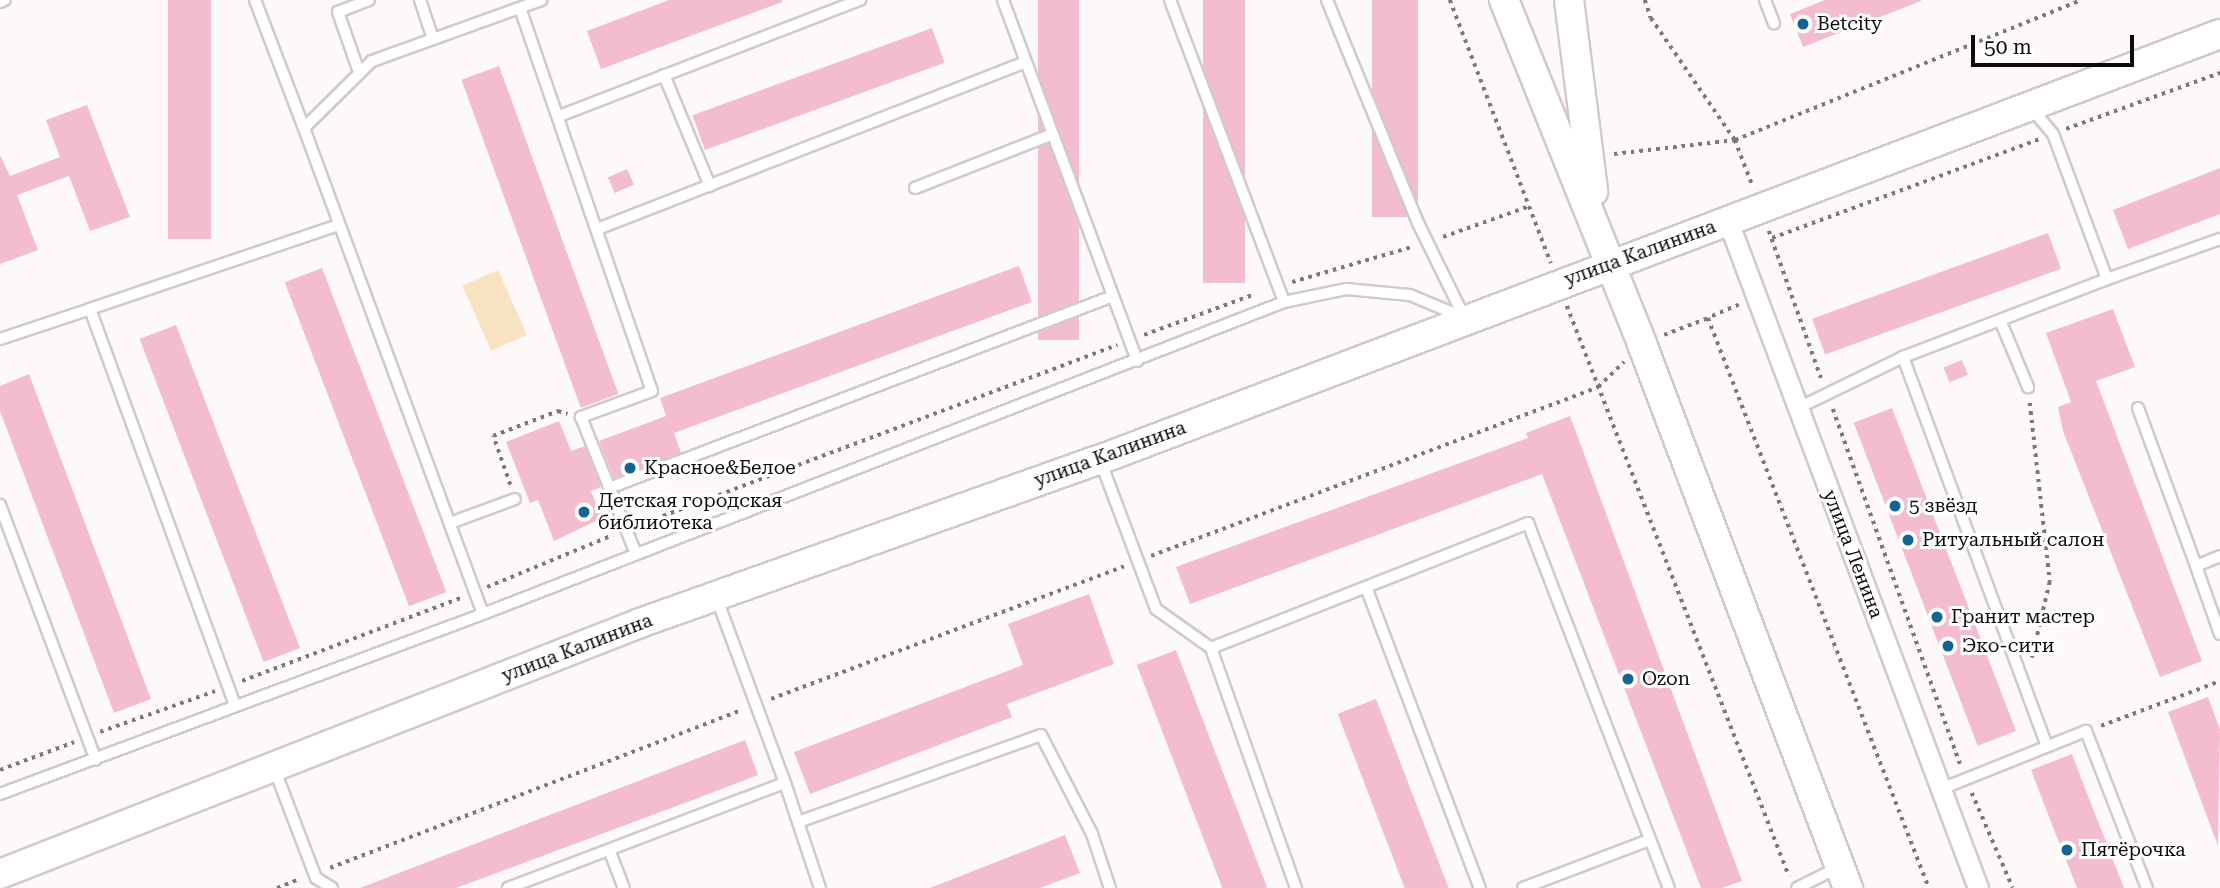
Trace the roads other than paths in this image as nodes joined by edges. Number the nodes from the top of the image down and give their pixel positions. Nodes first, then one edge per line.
1 (5, 0) edge
2 (255, 0) edge
3 (369, 0) edge
4 (420, 0) edge
5 (541, 0) edge
6 (860, 0) edge
7 (1003, 0) edge
8 (1170, 0) edge
9 (1327, 0) edge
10 (1504, 0) edge
11 (1569, 0) edge
12 (1765, 0) edge
13 (0, 2) edge
14 (526, 4) edge
15 (1774, 23) dead end
16 (2220, 34) edge
17 (433, 39) junction
18 (1026, 62) junction
19 (359, 72) junction
20 (664, 75) junction
21 (2030, 106) junction
22 (559, 116) junction
23 (304, 128) junction
24 (1053, 134) junction
25 (710, 186) junction
26 (915, 188) dead end
27 (1728, 221) junction
28 (338, 225) junction
29 (600, 228) junction
30 (2220, 239) edge
31 (1611, 265) junction
32 (2107, 279) junction
33 (1113, 296) junction
34 (1284, 302) junction
35 (90, 309) junction
36 (1464, 318) junction
37 (2000, 320) junction
38 (0, 339) edge
39 (1903, 357) junction
40 (1137, 361) junction
41 (2028, 387) road end
42 (1798, 408) junction
43 (2137, 408) dead end
44 (1100, 460) junction
45 (609, 488) junction
46 (515, 499) road end
47 (0, 505) edge
48 (450, 523) junction
49 (4, 530) edge
50 (636, 554) junction
51 (2220, 556) edge
52 (2196, 566) junction
53 (1366, 587) junction
54 (716, 595) junction
55 (483, 614) junction
56 (2220, 634) edge
57 (1211, 648) junction
58 (235, 705) junction
59 (2047, 746) junction
60 (96, 760) junction
61 (274, 767) junction
62 (785, 783) junction
63 (1941, 789) junction
64 (0, 794) edge
65 (801, 821) junction
66 (1647, 841) junction
67 (610, 852) junction
68 (0, 874) edge
69 (1844, 877) edge
70 (332, 888) edge
71 (508, 888) edge
72 (624, 888) edge
73 (820, 888) edge
74 (1110, 888) edge
75 (1296, 888) edge
76 (1480, 888) edge
77 (1523, 888) edge
78 (1669, 888) edge
79 (1795, 888) edge
80 (1978, 888) edge
81 (2147, 888) edge

1 - 13 lane
2 - 23 lane
3 - 19 lane
4 - 17 lane
5 - 14 lane
6 - 20 lane
7 - 18 lane
8 - 34 lane
9 - 36 lane
10 - 31 street
11 - 31 street
12 - 15 lane
14 - 17 lane
14 - 22 lane
16 - 21 street, улица Калинина
17 - 19 lane
18 - 24 lane
18 - 25 lane
19 - 23 lane
20 - 22 lane
20 - 25 lane
21 - 27 street, улица Калинина
21 - 32 lane
22 - 29 lane
23 - 28 lane
24 - 26 lane
24 - 33 lane
25 - 29 lane
27 - 31 street, улица Калинина
27 - 42 street, улица Ленина
28 - 35 lane
28 - 48 lane
29 - 45 lane
30 - 32 lane
31 - 36 street, улица Калинина
31 - 69 street
32 - 37 lane
33 - 40 lane
33 - 45 lane
34 - 36 lane
34 - 40 lane
35 - 38 lane
35 - 58 lane
36 - 44 street, улица Калинина
37 - 39 lane
37 - 41 lane
39 - 42 lane
39 - 59 lane
40 - 50 lane
42 - 63 street, улица Ленина
43 - 52 lane
44 - 54 street, улица Калинина
44 - 57 lane
45 - 50 lane
46 - 48 lane
47 - 49 lane
48 - 55 lane
49 - 60 lane
50 - 55 lane
51 - 52 lane
52 - 56 lane
53 - 57 lane
53 - 66 lane
53 - 76 lane
54 - 61 street, улица Калинина
54 - 62 lane
55 - 58 lane
57 - 75 lane
58 - 60 lane
59 - 63 lane
59 - 81 lane
60 - 64 lane
61 - 68 street, улица Калинина
61 - 70 lane
62 - 65 lane
62 - 67 lane
63 - 80 street, улица Ленина
65 - 73 lane
65 - 74 lane
66 - 77 lane
66 - 78 lane
67 - 71 lane
67 - 72 lane
69 - 79 lane

